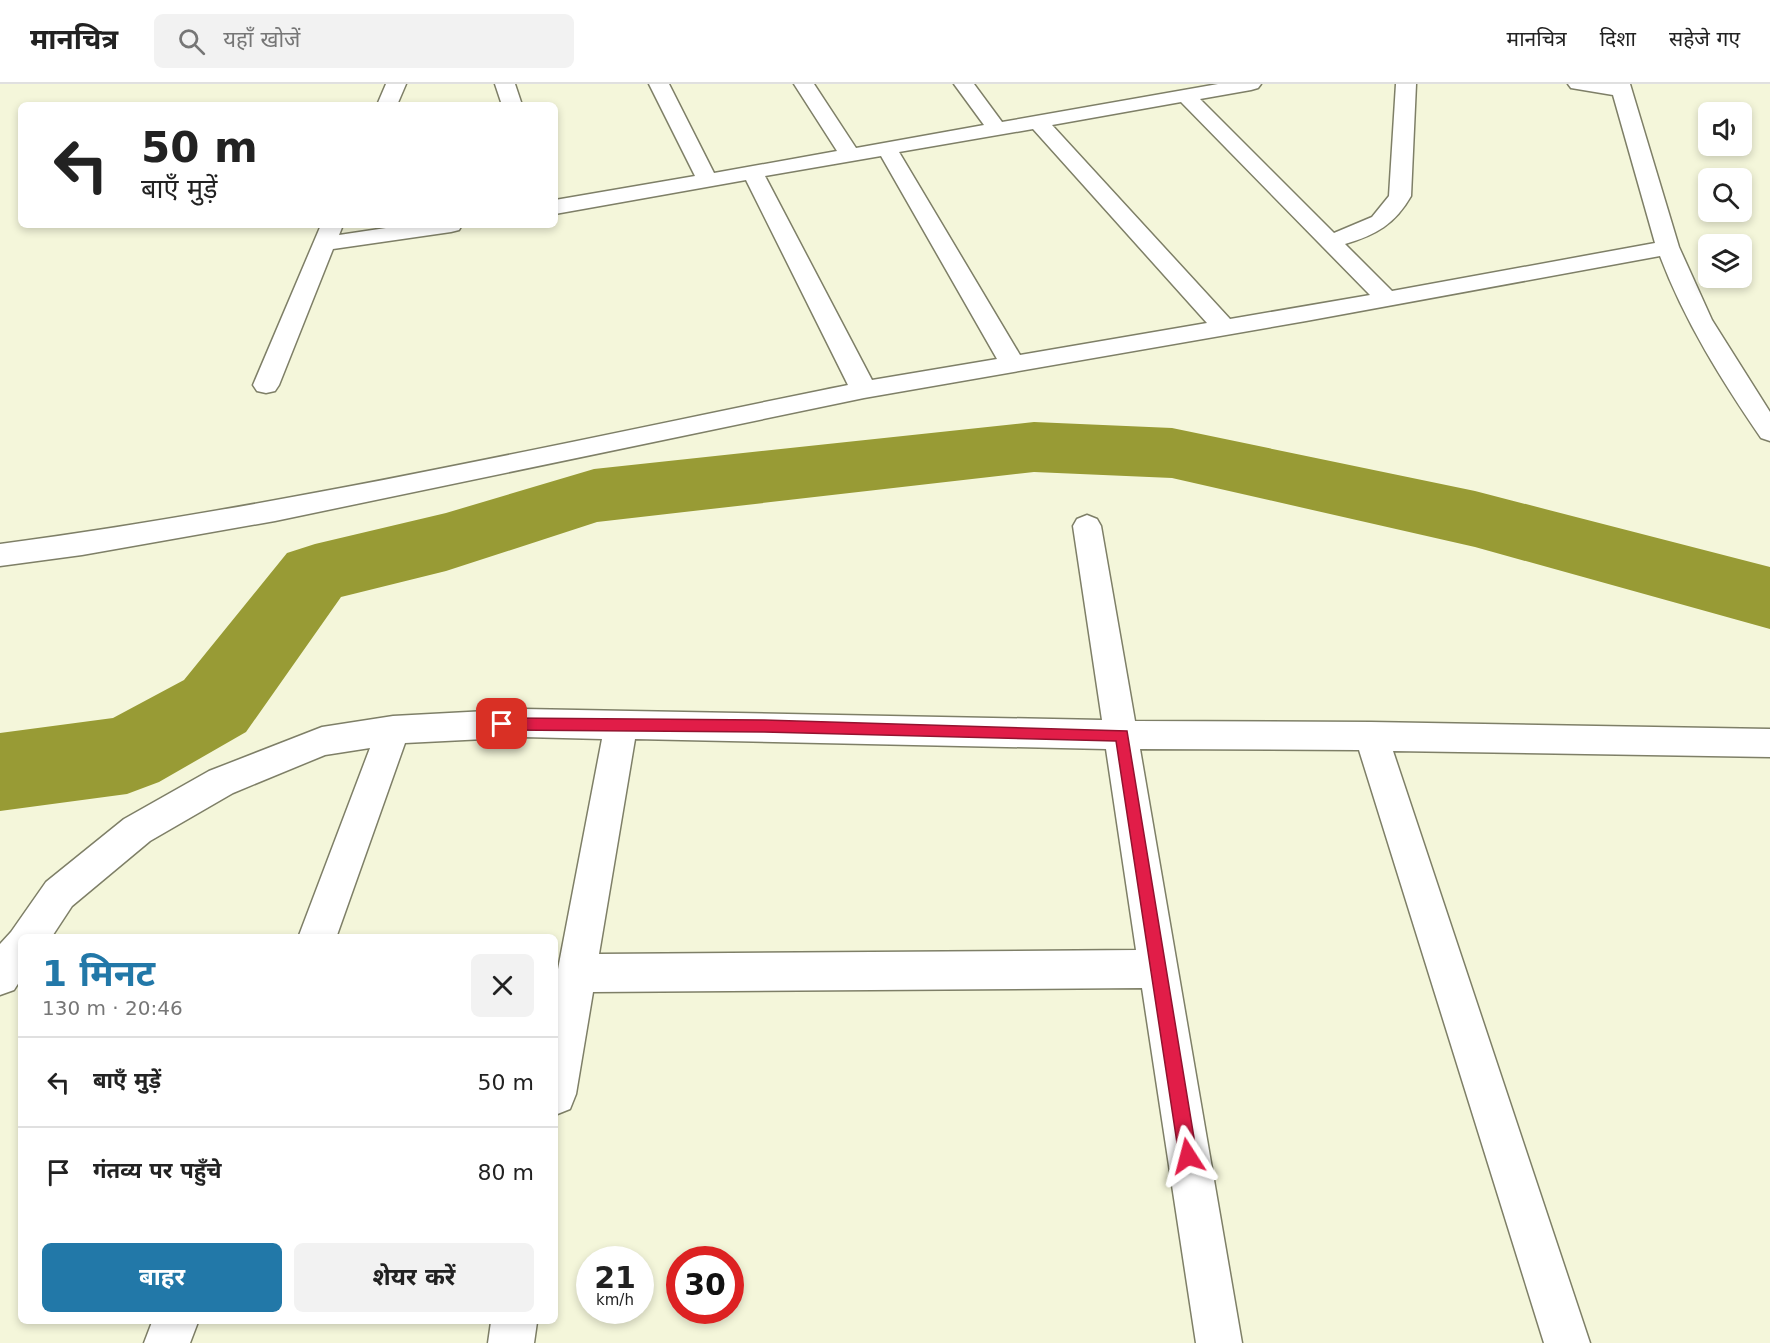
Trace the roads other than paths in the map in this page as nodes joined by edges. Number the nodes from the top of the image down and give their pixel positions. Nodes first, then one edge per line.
1 (396, 84) edge
2 (505, 84) edge
3 (660, 84) edge
4 (804, 84) edge
5 (963, 84) edge
6 (1134, 84) edge
7 (1251, 84) edge
8 (1406, 84) edge
9 (1578, 84) edge
10 (1621, 87) edge
11 (1186, 96) junction
12 (1152, 101) junction
13 (388, 102) edge
14 (511, 102) edge
15 (1038, 122) junction
16 (997, 129) junction
17 (887, 149) junction
18 (850, 155) junction
19 (753, 172) junction
20 (708, 180) junction
21 (558, 206) edge
22 (410, 228) edge
23 (327, 234) edge
24 (1330, 241) junction
25 (1668, 248) junction
26 (1387, 298) junction
27 (1224, 328) junction
28 (1013, 364) junction
29 (266, 385) dead end
30 (864, 390) junction
31 (1770, 432) edge
32 (1087, 526) dead end
33 (0, 555) edge
34 (621, 724) junction
35 (393, 730) junction
36 (1122, 735) junction
37 (1371, 736) junction
38 (1770, 743) edge
39 (31, 934) edge
40 (318, 934) edge
41 (18, 951) edge
42 (1158, 969) junction
43 (577, 973) junction
44 (0, 976) edge
45 (558, 1078) edge
46 (174, 1324) edge
47 (514, 1324) edge
48 (167, 1343) edge
49 (511, 1343) edge
50 (1219, 1343) edge
51 (1567, 1343) edge

1 - 13 street
2 - 14 street
3 - 20 street
4 - 18 street
5 - 16 street
6 - 12 street
7 - 11 street
8 - 24 street
9 - 10 street
10 - 25 street
11 - 12 street
11 - 24 street
12 - 15 street
15 - 16 street
15 - 27 street
16 - 17 street
17 - 18 street
17 - 28 street
18 - 19 street
19 - 20 street
19 - 30 street
20 - 21 street
22 - 23 street
23 - 29 street
24 - 26 street
25 - 26 street
25 - 31 street
26 - 27 street
27 - 28 street
28 - 30 street
30 - 33 street
32 - 36 street
34 - 35 street
34 - 36 street
34 - 43 street
35 - 39 street
35 - 40 street
36 - 37 street
36 - 42 street
37 - 38 street
37 - 51 street
41 - 44 street
42 - 43 street
42 - 50 street
43 - 45 street
46 - 48 street
47 - 49 street

